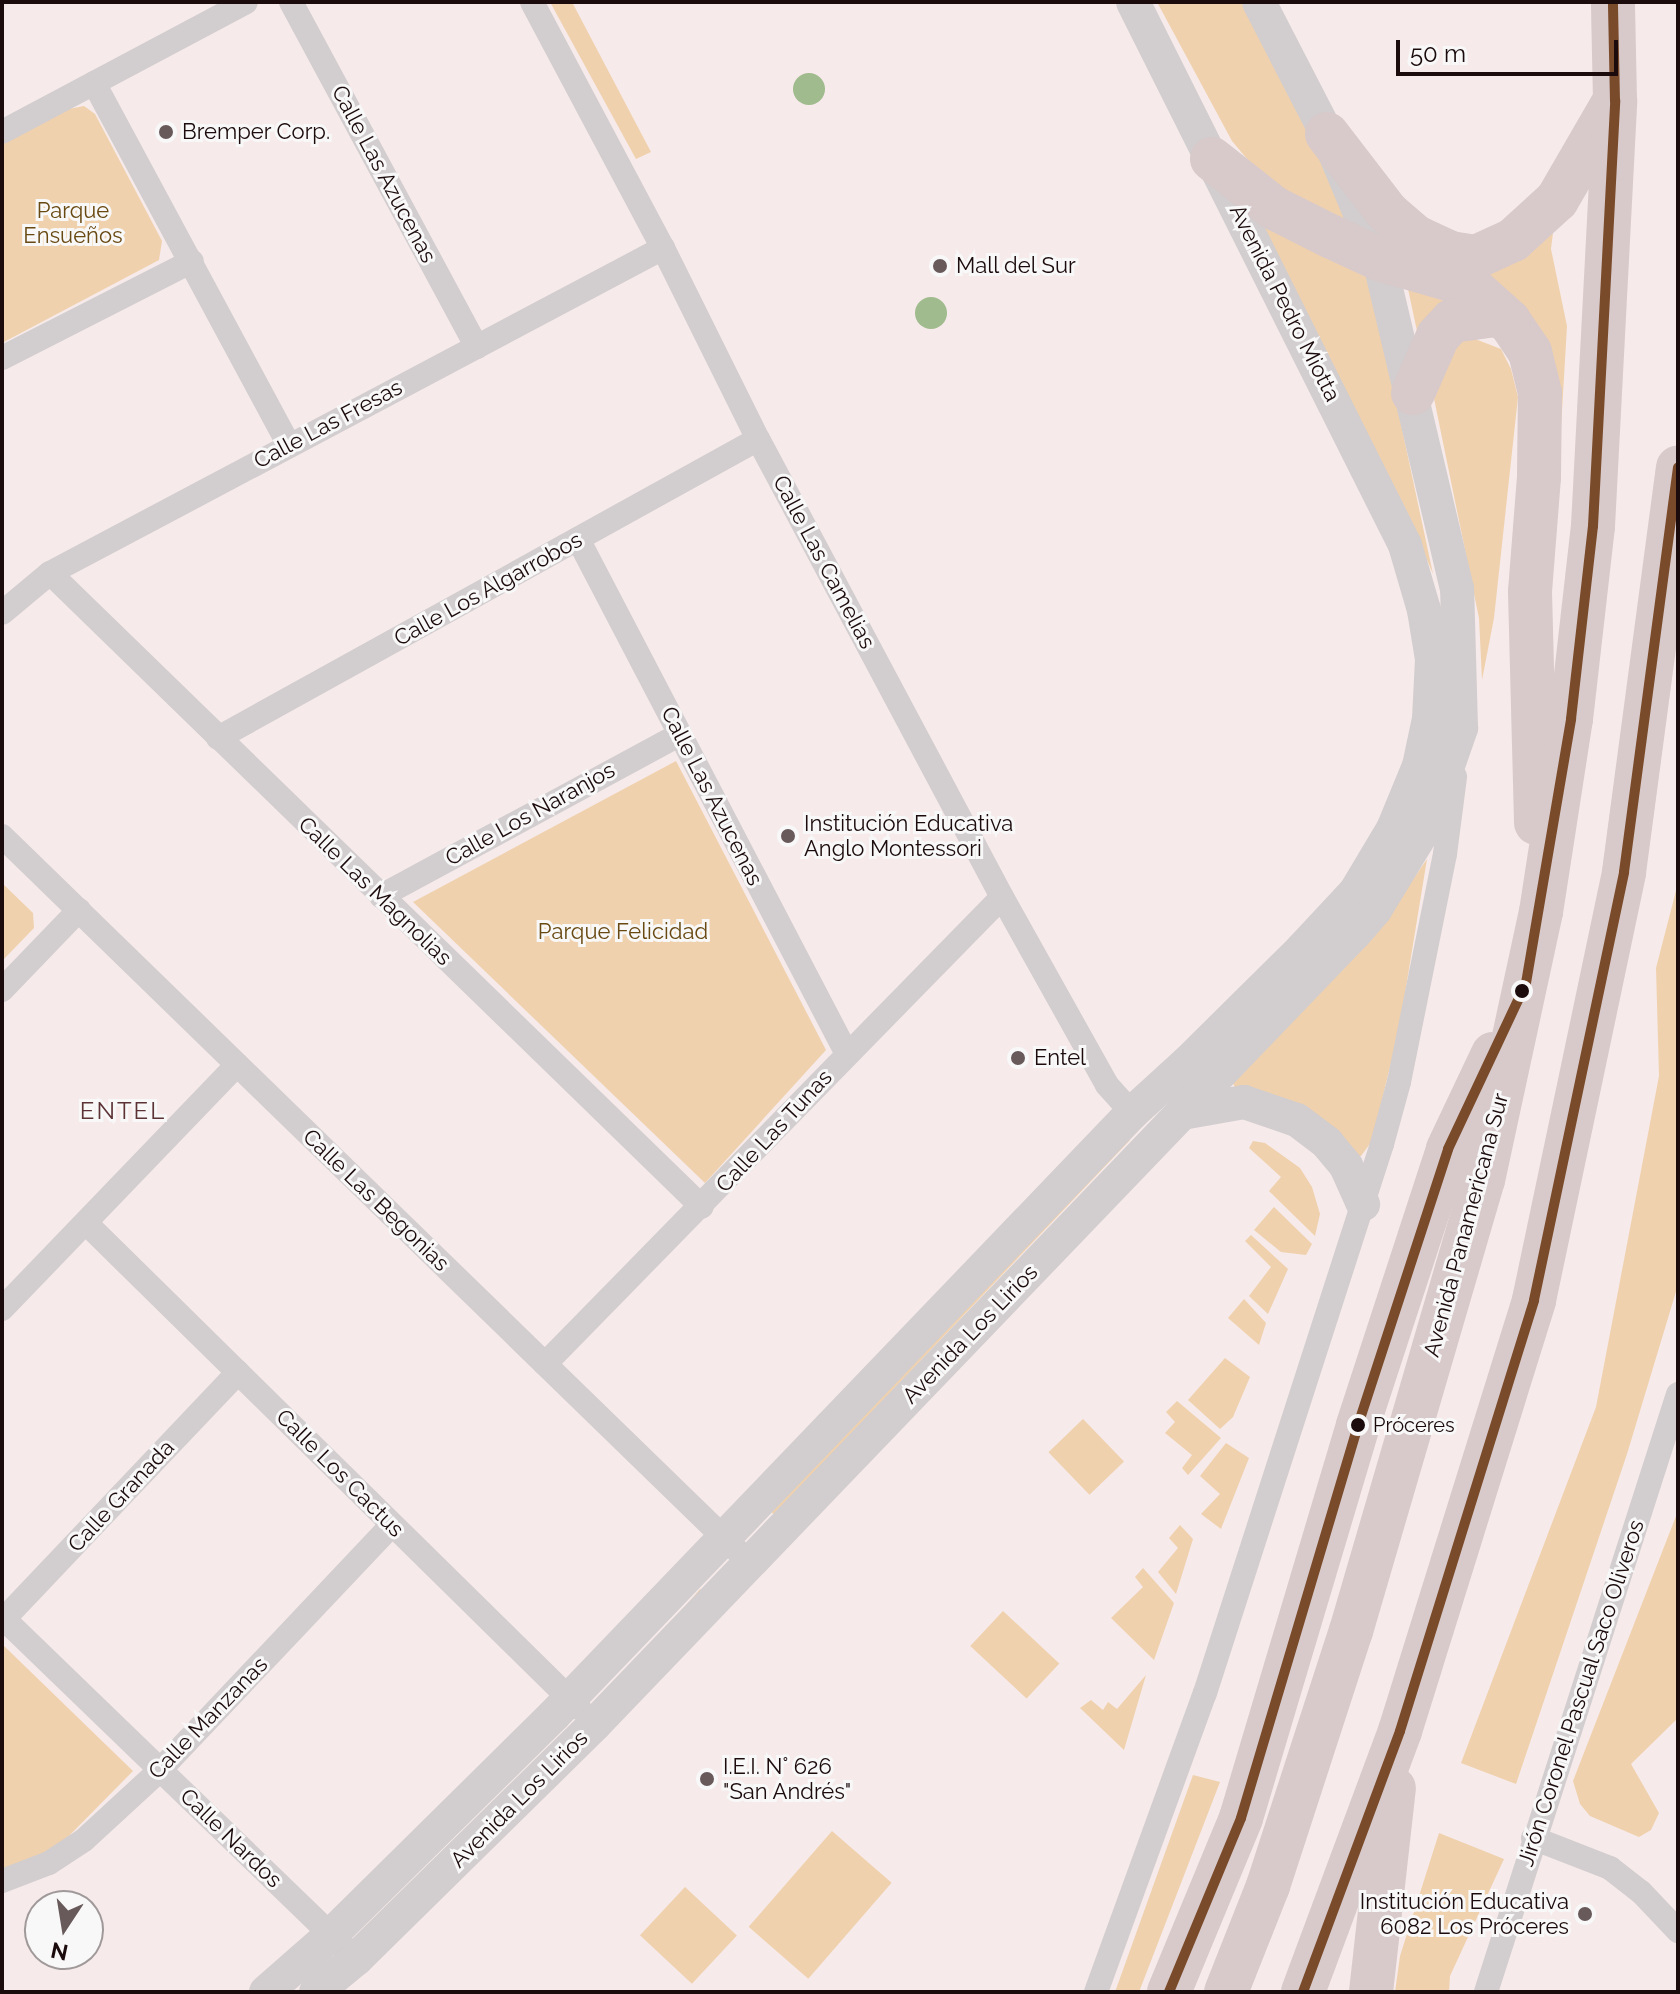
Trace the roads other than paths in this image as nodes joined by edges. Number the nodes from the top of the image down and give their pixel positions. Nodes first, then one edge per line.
1 (246, 2) edge
2 (291, 2) edge
3 (532, 2) edge
4 (1133, 2) edge
5 (1259, 2) edge
6 (1613, 2) edge
7 (94, 83) junction
8 (1615, 101) junction
9 (2, 132) edge
10 (1327, 134) junction
11 (1212, 159) junction
12 (663, 248) junction
13 (1379, 259) junction
14 (192, 261) junction
15 (1509, 321) junction
16 (477, 347) junction
17 (2, 358) edge
18 (1413, 393) junction
19 (758, 439) junction
20 (288, 444) junction
21 (1678, 468) edge
22 (578, 539) junction
23 (50, 573) junction
24 (1424, 610) joint
25 (2, 613) edge
26 (1461, 728) junction
27 (680, 734) junction
28 (218, 738) junction
29 (2, 836) edge
30 (381, 896) junction
31 (1002, 897) junction
32 (79, 910) junction
33 (1541, 912) junction
34 (1526, 983) junction
35 (2, 990) edge
36 (847, 1054) junction
37 (237, 1065) junction
38 (1132, 1113) junction
39 (1182, 1113) junction
40 (1363, 1204) junction
41 (702, 1207) junction
42 (86, 1223) junction
43 (2, 1309) edge
44 (545, 1364) junction
45 (238, 1372) junction
46 (1678, 1394) edge
47 (392, 1525) junction
48 (724, 1540) junction
49 (751, 1564) junction
50 (3, 1618) edge
51 (569, 1698) junction
52 (595, 1724) junction
53 (1400, 1731) junction
54 (160, 1770) junction
55 (1533, 1838) junction
56 (2, 1881) edge
57 (1678, 1931) edge
58 (331, 1935) junction
59 (356, 1959) junction
60 (266, 1992) edge
61 (316, 1992) edge
62 (1096, 1992) edge
63 (1169, 1992) edge
64 (1226, 1992) edge
65 (1303, 1992) edge
66 (1371, 1992) edge
67 (1486, 1992) edge

1 - 7 street
2 - 16 street, Calle Las Azucenas
3 - 12 street, Calle Las Camelias
4 - 11 main road, Avenida Pedro Miotta
5 - 10 main road
6 - 8 highway, Avenida Panamericana Sur
7 - 9 street
7 - 14 street
8 - 10 highway
8 - 33 highway, Avenida Panamericana Sur
10 - 13 main road
11 - 13 highway
11 - 24 main road, Avenida Pedro Miotta
12 - 16 street, Calle Las Fresas
12 - 19 street, Calle Las Camelias
13 - 15 highway
13 - 18 main road
14 - 17 street
14 - 20 street
15 - 18 highway
15 - 33 highway
16 - 20 street, Calle Las Fresas
18 - 26 main road, Avenida Los Lirios
19 - 22 street, Calle Los Algarrobos
19 - 31 street, Calle Las Camelias
20 - 23 street, Calle Las Fresas
21 - 53 highway
22 - 27 street, Calle Las Azucenas
22 - 28 street, Calle Los Algarrobos
23 - 25 street, Calle Las Fresas
23 - 28 street, Calle Las Magnolias
24 - 38 main road, Avenida Los Lirios
26 - 39 main road, Avenida Los Lirios
26 - 40 street
27 - 30 street, Calle Los Naranjos
27 - 36 street, Calle Las Azucenas
28 - 30 street, Calle Las Magnolias
29 - 32 street, Calle Las Begonias
30 - 41 street, Calle Las Magnolias
31 - 36 street, Calle Las Tunas
31 - 38 street, Calle Las Camelias
32 - 35 street
32 - 37 street, Calle Las Begonias
33 - 34 highway, Avenida Panamericana Sur
34 - 63 highway
34 - 64 highway, Avenida Panamericana Sur
36 - 41 street, Calle Las Tunas
37 - 42 street
37 - 44 street, Calle Las Begonias
38 - 48 main road, Avenida Los Lirios
39 - 40 main road
39 - 49 main road, Avenida Los Lirios
40 - 62 street
41 - 44 street, Calle Las Tunas
42 - 43 street
42 - 45 street, Calle Los Cactus
44 - 48 street, Calle Las Begonias
45 - 47 street, Calle Los Cactus
45 - 50 street, Calle Granada
46 - 55 street, Jirón Coronel Pascual Saco Oliveros
47 - 51 street, Calle Los Cactus
47 - 54 street, Calle Manzanas
48 - 49 street, Calle Las Begonias
48 - 51 main road, Avenida Los Lirios
49 - 52 main road, Avenida Los Lirios
50 - 54 street, Calle Nardos
51 - 52 street, Calle Los Cactus
51 - 58 main road, Avenida Los Lirios
52 - 59 main road, Avenida Los Lirios
53 - 65 highway
53 - 66 highway
54 - 56 street, Calle Manzanas
54 - 58 street, Calle Nardos
55 - 57 street
55 - 67 street, Jirón Coronel Pascual Saco Oliveros
58 - 59 street, Calle Nardos
58 - 60 main road, Avenida Los Lirios
59 - 61 main road, Avenida Los Lirios

